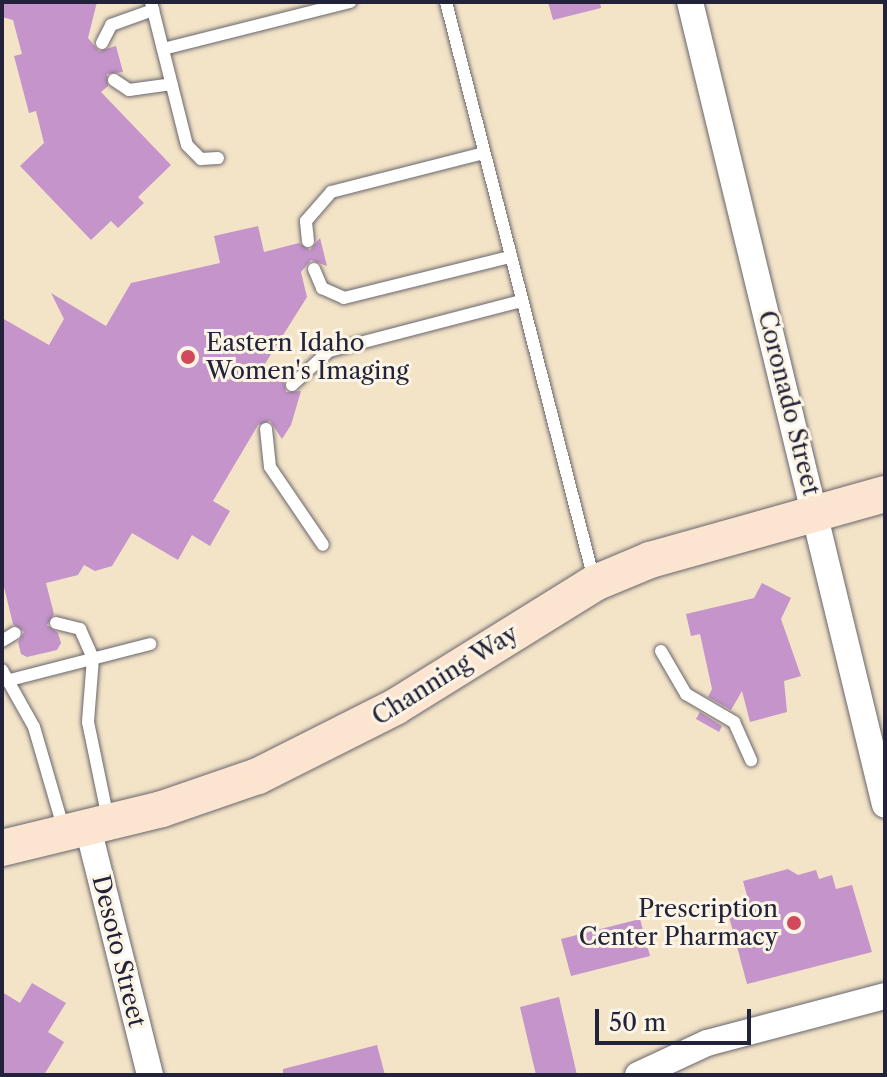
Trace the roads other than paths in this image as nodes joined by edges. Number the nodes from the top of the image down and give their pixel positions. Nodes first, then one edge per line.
1 (350, 2) edge
2 (446, 2) edge
3 (690, 2) edge
4 (152, 6) edge
5 (102, 43) dead end
6 (163, 49) junction
7 (114, 80) dead end
8 (172, 84) junction
9 (484, 153) junction
10 (218, 158) dead end
11 (308, 241) dead end
12 (510, 257) junction
13 (314, 269) dead end
14 (521, 301) junction
15 (292, 385) dead end
16 (266, 429) dead end
17 (885, 494) edge
18 (816, 512) junction
19 (323, 545) dead end
20 (595, 583) junction
21 (56, 623) dead end
22 (15, 633) dead end
23 (2, 641) edge
24 (150, 644) dead end
25 (661, 651) dead end
26 (93, 658) junction
27 (4, 676) edge
28 (751, 760) dead end
29 (885, 805) edge
30 (87, 828) junction
31 (2, 848) edge
32 (885, 996) edge
33 (150, 1075) edge
34 (638, 1075) edge

1 - 6 lane
2 - 9 lane
3 - 18 street, Coronado Street
4 - 5 lane
4 - 6 lane
6 - 8 lane
7 - 8 lane
8 - 10 lane
9 - 11 lane
9 - 12 lane
12 - 13 lane
12 - 14 lane
14 - 15 lane
14 - 20 lane
16 - 19 lane
17 - 18 main road, Channing Way
18 - 20 main road, Channing Way
18 - 29 street, Coronado Street
20 - 30 main road, Channing Way
21 - 26 lane
22 - 23 lane
24 - 26 lane
25 - 28 lane
26 - 27 lane
26 - 30 lane
27 - 30 lane
30 - 31 main road, Channing Way
30 - 33 street, Desoto Street
32 - 34 street

